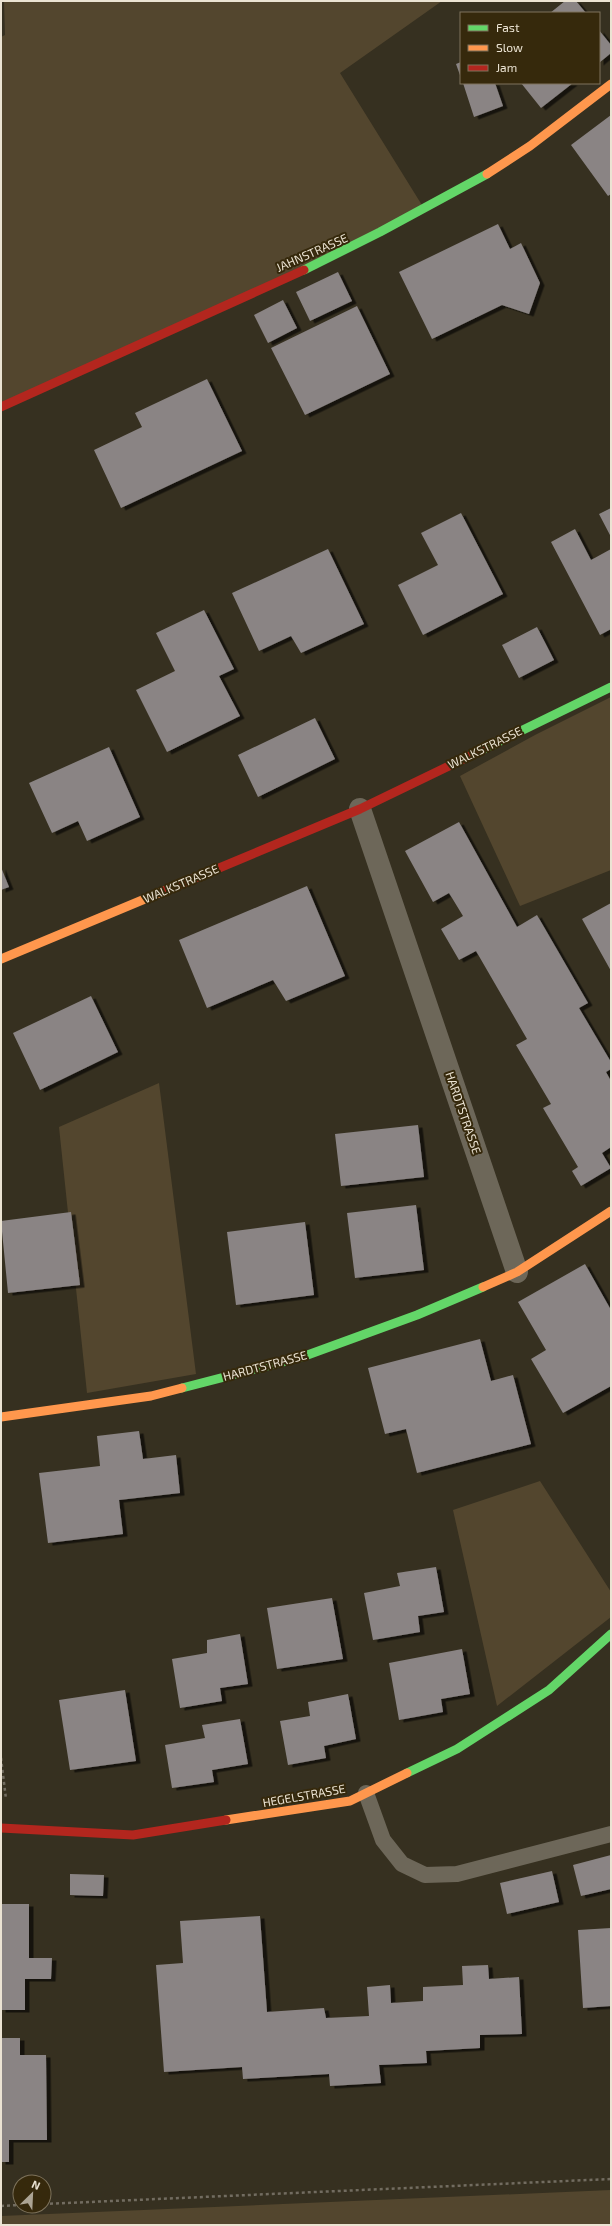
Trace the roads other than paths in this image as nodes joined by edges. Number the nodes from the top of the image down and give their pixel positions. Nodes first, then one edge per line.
1 (611, 84) edge
2 (1, 406) edge
3 (611, 687) edge
4 (360, 809) junction
5 (1, 959) edge
6 (611, 1211) edge
7 (517, 1272) junction
8 (1, 1417) edge
9 (611, 1634) edge
10 (366, 1793) junction
11 (6, 1828) edge
12 (611, 1834) edge

1 - 2 street, JAHNSTRASSE
3 - 4 street, WALKSTRASSE
4 - 5 street, WALKSTRASSE
4 - 7 street, HARDTSTRASSE
6 - 7 street, HARDTSTRASSE
7 - 8 street, HARDTSTRASSE
9 - 10 street, HEGELSTRASSE
10 - 11 street, HEGELSTRASSE
10 - 12 lane

